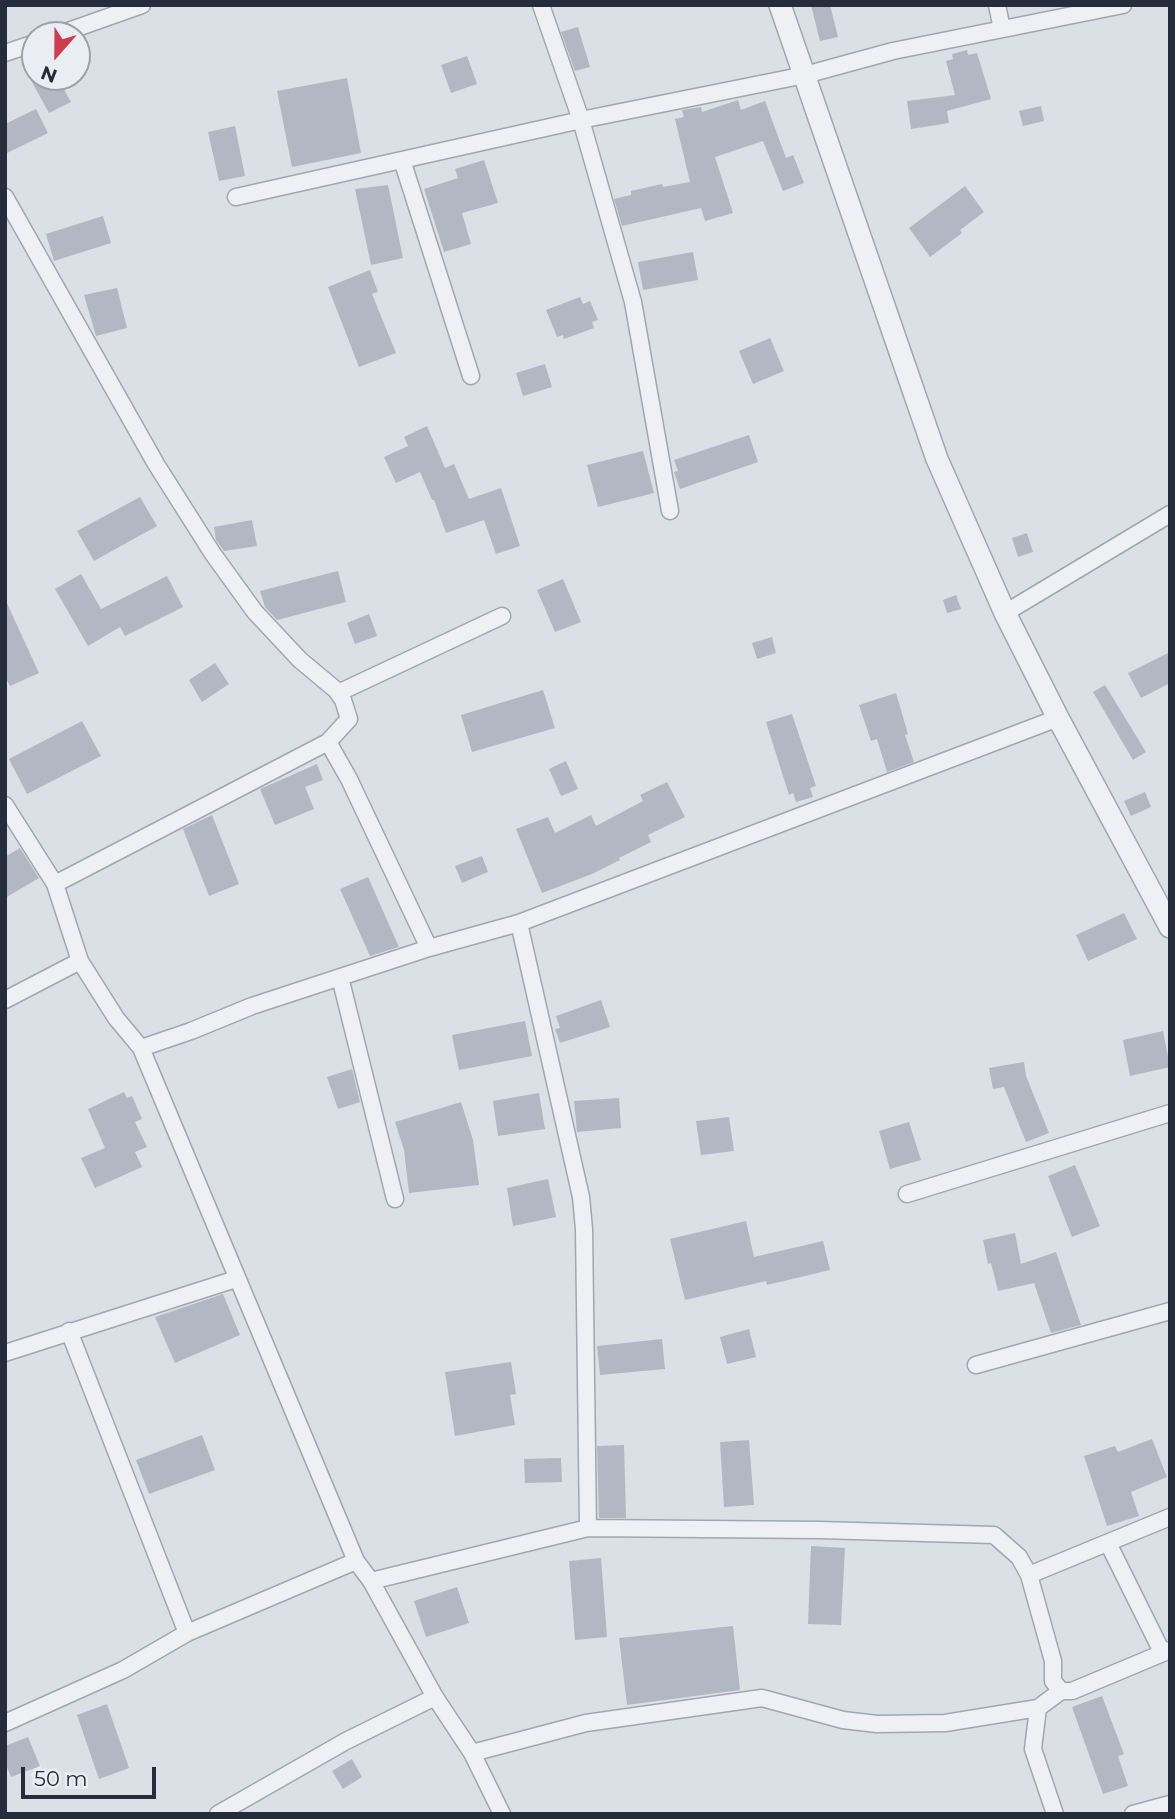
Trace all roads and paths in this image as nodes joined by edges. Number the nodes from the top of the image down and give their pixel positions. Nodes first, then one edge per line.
1 (142, 5) edge
2 (541, 5) edge
3 (779, 5) edge
4 (997, 5) edge
5 (1123, 5) edge
6 (91, 23) edge
7 (1002, 29) junction
8 (805, 75) junction
9 (581, 120) junction
10 (402, 160) junction
11 (5, 197) edge
12 (236, 197) dead end
13 (471, 376) dead end
14 (670, 511) dead end
15 (1170, 514) edge
16 (1005, 613) junction
17 (502, 616) dead end
18 (338, 693) junction
19 (1058, 718) junction
20 (328, 742) junction
21 (5, 805) edge
22 (55, 884) junction
23 (519, 923) junction
24 (1170, 927) edge
25 (429, 948) junction
26 (80, 961) junction
27 (340, 977) junction
28 (5, 1000) edge
29 (141, 1048) junction
30 (1170, 1113) edge
31 (907, 1194) dead end
32 (395, 1199) dead end
33 (236, 1279) junction
34 (1170, 1311) edge
35 (69, 1331) junction
36 (5, 1353) edge
37 (976, 1365) dead end
38 (1170, 1517) edge
39 (588, 1528) junction
40 (1108, 1543) junction
41 (356, 1561) junction
42 (1028, 1575) junction
43 (371, 1581) junction
44 (187, 1633) junction
45 (1166, 1651) edge
46 (1061, 1691) junction
47 (435, 1697) junction
48 (1038, 1709) junction
49 (5, 1723) edge
50 (472, 1753) junction
51 (1170, 1804) edge
52 (218, 1814) edge
53 (502, 1814) edge
54 (1055, 1814) edge
55 (1133, 1814) edge

1 - 6 street
2 - 9 street
3 - 8 street
4 - 7 street
5 - 7 street
7 - 8 street
8 - 9 street
8 - 16 street
9 - 10 street
9 - 14 street
10 - 12 street
10 - 13 street
11 - 18 street
15 - 16 street
16 - 19 street
17 - 18 street
18 - 20 street
19 - 23 street
19 - 24 street
20 - 22 street
20 - 25 street
21 - 22 street
22 - 26 street
23 - 25 street
23 - 39 street
25 - 27 street
26 - 28 street
26 - 29 street
27 - 29 street
27 - 32 street
29 - 33 street
30 - 31 street
33 - 35 street
33 - 41 street
34 - 37 street
35 - 36 street
35 - 44 street
38 - 40 street
39 - 42 street
39 - 43 street
40 - 42 street
40 - 45 street
41 - 43 street
41 - 44 street
42 - 46 street
43 - 47 street
44 - 49 street
45 - 46 street
46 - 48 street
47 - 50 street
47 - 52 street
48 - 50 street
48 - 54 street
50 - 53 street
51 - 55 street

